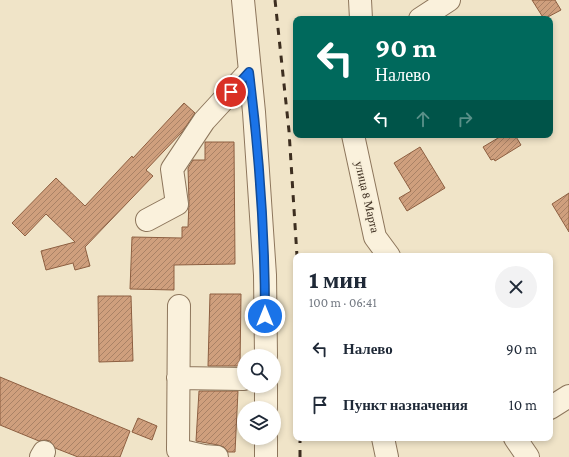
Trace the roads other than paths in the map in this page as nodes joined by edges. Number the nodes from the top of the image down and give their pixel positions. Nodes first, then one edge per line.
1 (243, 0) edge
2 (360, 0) edge
3 (449, 0) edge
4 (361, 16) edge
5 (425, 16) edge
6 (249, 72) junction
7 (353, 138) edge
8 (147, 220) dead end
9 (375, 246) edge
10 (384, 253) edge
11 (179, 306) dead end
12 (266, 349) edge
13 (178, 378) junction
14 (237, 379) edge
15 (569, 396) edge
16 (553, 406) edge
17 (383, 441) edge
18 (517, 441) edge
19 (266, 445) edge
20 (217, 457) edge
21 (266, 457) edge
22 (386, 457) edge
23 (528, 457) edge

1 - 6 street
2 - 4 street
3 - 5 street
6 - 8 street
6 - 12 street
7 - 9 street, улица 8 Марта
9 - 10 street, улица 8 Марта
11 - 13 street
13 - 14 street
13 - 20 street
15 - 16 street
17 - 22 street
18 - 23 street
19 - 21 street

